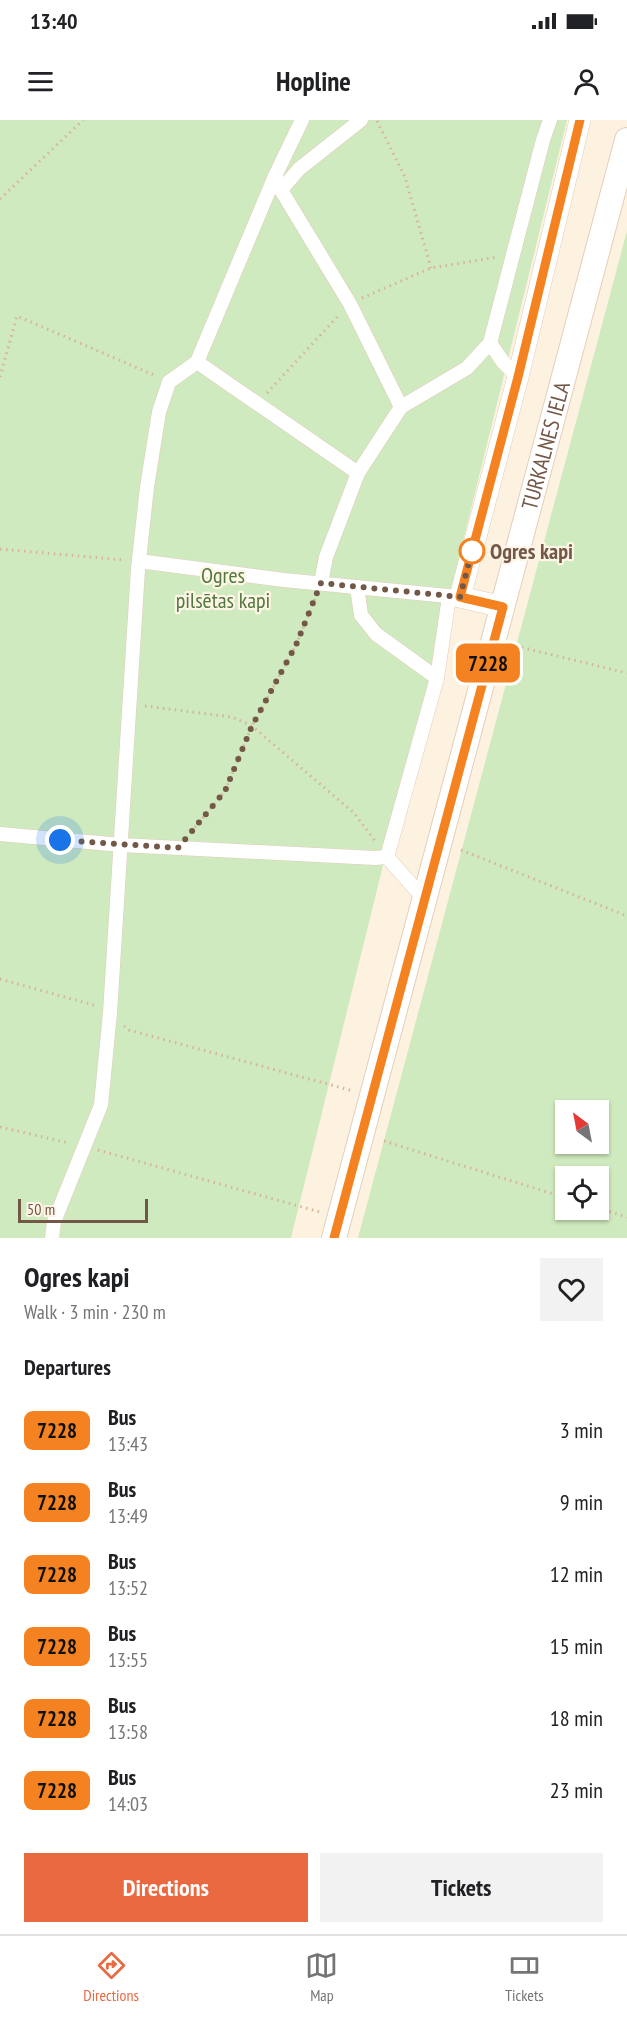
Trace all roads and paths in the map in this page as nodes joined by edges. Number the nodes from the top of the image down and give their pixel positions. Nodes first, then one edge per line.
1 (82, 120) edge
2 (302, 120) edge
3 (361, 120) edge
4 (376, 120) edge
5 (550, 120) edge
6 (580, 120) edge
7 (627, 140) edge
8 (275, 176) junction
9 (281, 190) junction
10 (0, 199) edge
11 (515, 254) junction
12 (430, 268) junction
13 (350, 304) junction
14 (490, 343) junction
15 (197, 362) junction
16 (0, 377) edge
17 (518, 377) junction
18 (169, 382) junction
19 (258, 403) junction
20 (401, 407) junction
21 (358, 473) junction
22 (0, 549) edge
23 (139, 561) junction
24 (321, 583) junction
25 (357, 587) junction
26 (455, 597) junction
27 (503, 607) junction
28 (516, 646) dead end
29 (627, 674) edge
30 (436, 678) junction
31 (129, 704) junction
32 (252, 726) junction
33 (0, 834) edge
34 (121, 845) junction
35 (178, 848) junction
36 (461, 850) dead end
37 (387, 857) junction
38 (424, 900) junction
39 (627, 916) edge
40 (0, 979) edge
41 (110, 1013) junction
42 (372, 1097) junction
43 (0, 1127) edge
44 (384, 1141) dead end
45 (84, 1146) junction
46 (555, 1194) edge
47 (609, 1211) edge
48 (627, 1216) edge
49 (336, 1228) edge
50 (52, 1238) edge

1 - 10 path
2 - 8 street
3 - 9 street
4 - 12 path
5 - 11 street
6 - 17 street
7 - 27 main road, TURKALNES IELA
8 - 9 street
8 - 15 street
9 - 13 street
11 - 12 path
11 - 14 street
12 - 13 path
13 - 19 path
13 - 20 street
14 - 17 street
14 - 20 street
15 - 18 street
15 - 19 street
16 - 18 path
17 - 26 street
18 - 23 street
19 - 21 street
20 - 21 street
21 - 24 street
22 - 23 path
23 - 24 street
23 - 31 street
24 - 25 street
24 - 32 path
25 - 26 street
25 - 30 street
26 - 27 street
26 - 30 street
27 - 38 main road, TURKALNES IELA
28 - 29 path
30 - 37 street
31 - 32 path
31 - 34 street
32 - 35 path
32 - 37 path
33 - 34 street
34 - 35 street
34 - 41 street
35 - 37 street
36 - 39 path
37 - 38 street
38 - 42 main road, TURKALNES IELA
40 - 41 path
41 - 42 path
41 - 45 street
42 - 49 main road, TURKALNES IELA
43 - 45 path
44 - 46 path
45 - 49 path
45 - 50 street
47 - 48 path

